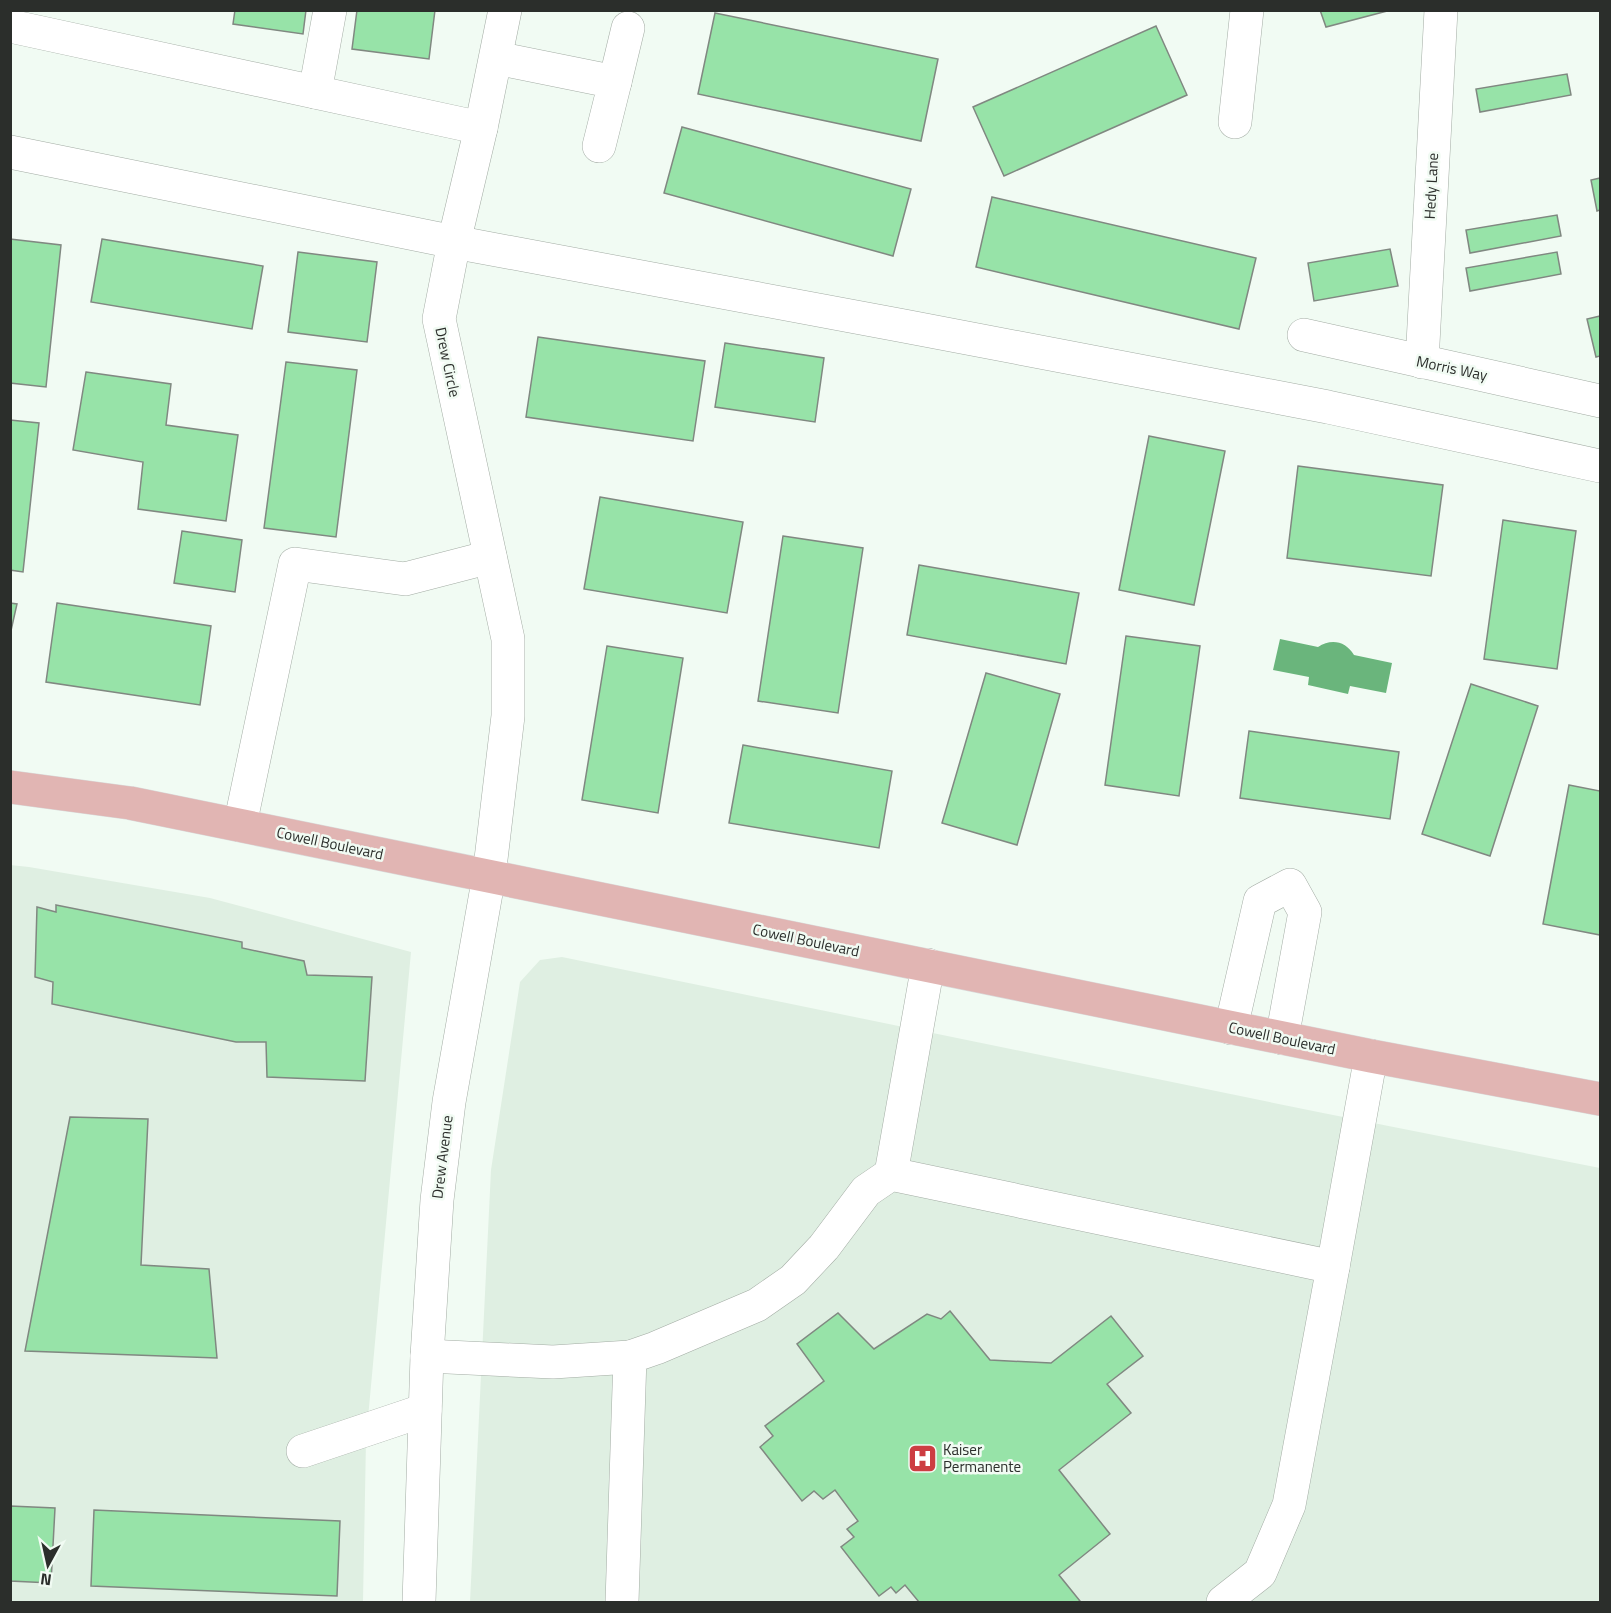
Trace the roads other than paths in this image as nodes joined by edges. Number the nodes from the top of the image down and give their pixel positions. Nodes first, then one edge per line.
1 (330, 10) edge
2 (505, 10) edge
3 (1247, 10) edge
4 (1441, 10) edge
5 (10, 27) edge
6 (627, 28) dead end
7 (496, 58) junction
8 (615, 82) junction
9 (315, 92) junction
10 (1235, 122) dead end
11 (482, 128) junction
12 (598, 146) dead end
13 (10, 152) edge
14 (454, 243) junction
15 (1304, 335) dead end
16 (1422, 362) junction
17 (1600, 401) edge
18 (1600, 466) edge
19 (490, 557) junction
20 (508, 716) joint
21 (10, 788) edge
22 (240, 825) junction
23 (489, 876) junction
24 (928, 965) junction
25 (1231, 1028) junction
26 (1282, 1038) junction
27 (1371, 1056) junction
28 (1600, 1099) edge
29 (891, 1174) junction
30 (1333, 1267) junction
31 (427, 1356) junction
32 (630, 1357) junction
33 (425, 1410) junction
34 (303, 1451) dead end
35 (420, 1602) edge
36 (622, 1602) edge
37 (1223, 1602) edge

1 - 9 street
2 - 7 street, Drew Circle
3 - 10 street
4 - 16 street, Hedy Lane
5 - 9 street
6 - 8 street
7 - 8 street
7 - 11 street, Drew Circle
8 - 12 street
9 - 11 street
11 - 14 street, Drew Circle
13 - 14 street
14 - 18 street
14 - 19 street, Drew Circle
15 - 16 street, Morris Way
16 - 17 street, Morris Way
19 - 20 street, Drew Circle
19 - 22 street
20 - 23 street, Drew Avenue
21 - 22 main road, Cowell Boulevard
22 - 23 main road, Cowell Boulevard
23 - 24 main road, Cowell Boulevard
23 - 31 street, Drew Avenue
24 - 25 main road, Cowell Boulevard
24 - 29 street
25 - 26 main road, Cowell Boulevard
25 - 26 street
26 - 27 main road, Cowell Boulevard
27 - 28 main road, Cowell Boulevard
27 - 30 street
29 - 30 street
29 - 32 street
30 - 37 street
31 - 32 street
31 - 33 street, Drew Avenue
32 - 36 street
33 - 34 street
33 - 35 street, Drew Avenue

